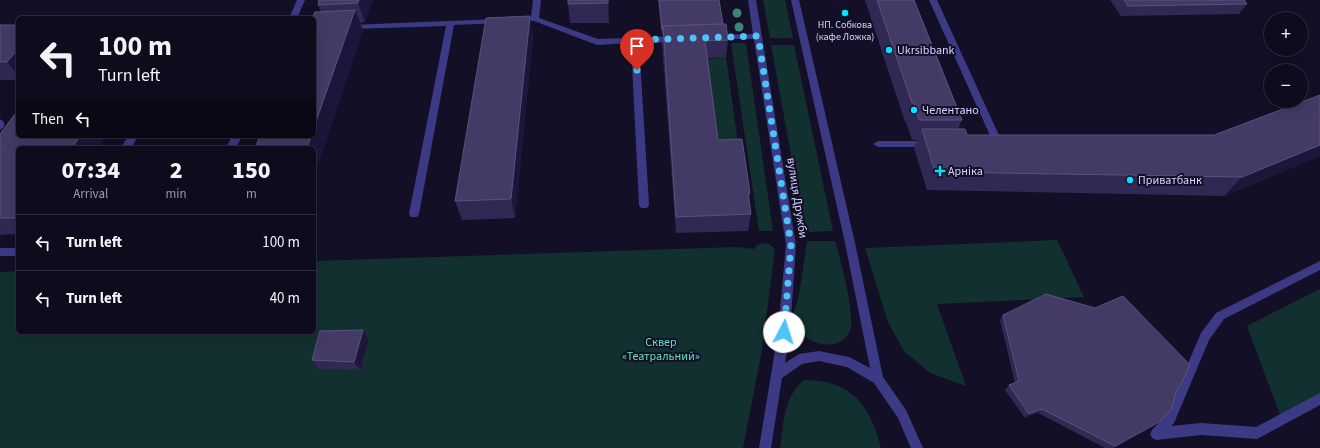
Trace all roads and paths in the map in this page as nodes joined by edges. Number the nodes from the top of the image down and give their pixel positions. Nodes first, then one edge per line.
1 (301, 0) edge
2 (537, 0) edge
3 (752, 0) edge
4 (795, 0) edge
5 (933, 0) edge
6 (294, 16) edge
7 (535, 20) junction
8 (450, 23) junction
9 (344, 27) edge
10 (758, 36) junction
11 (681, 38) edge
12 (704, 38) edge
13 (635, 40) junction
14 (0, 122) edge
15 (0, 127) edge
16 (878, 144) dead end
17 (938, 144) edge
18 (983, 144) edge
19 (644, 205) dead end
20 (414, 214) dead end
21 (0, 252) edge
22 (16, 252) edge
23 (1320, 265) edge
24 (777, 375) junction
25 (878, 379) junction
26 (1320, 399) edge
27 (765, 448) edge
28 (917, 448) edge

1 - 6 street
2 - 7 street
3 - 10 street, вулиця Дружби
4 - 25 street
5 - 18 street
7 - 8 street
7 - 13 street
8 - 9 street
8 - 20 street
10 - 12 street
10 - 24 street, вулиця Дружби
11 - 13 street
13 - 19 street
14 - 15 street
16 - 17 street
21 - 22 street
23 - 26 street
24 - 25 street
24 - 27 street, вулиця Дружби
25 - 28 street

